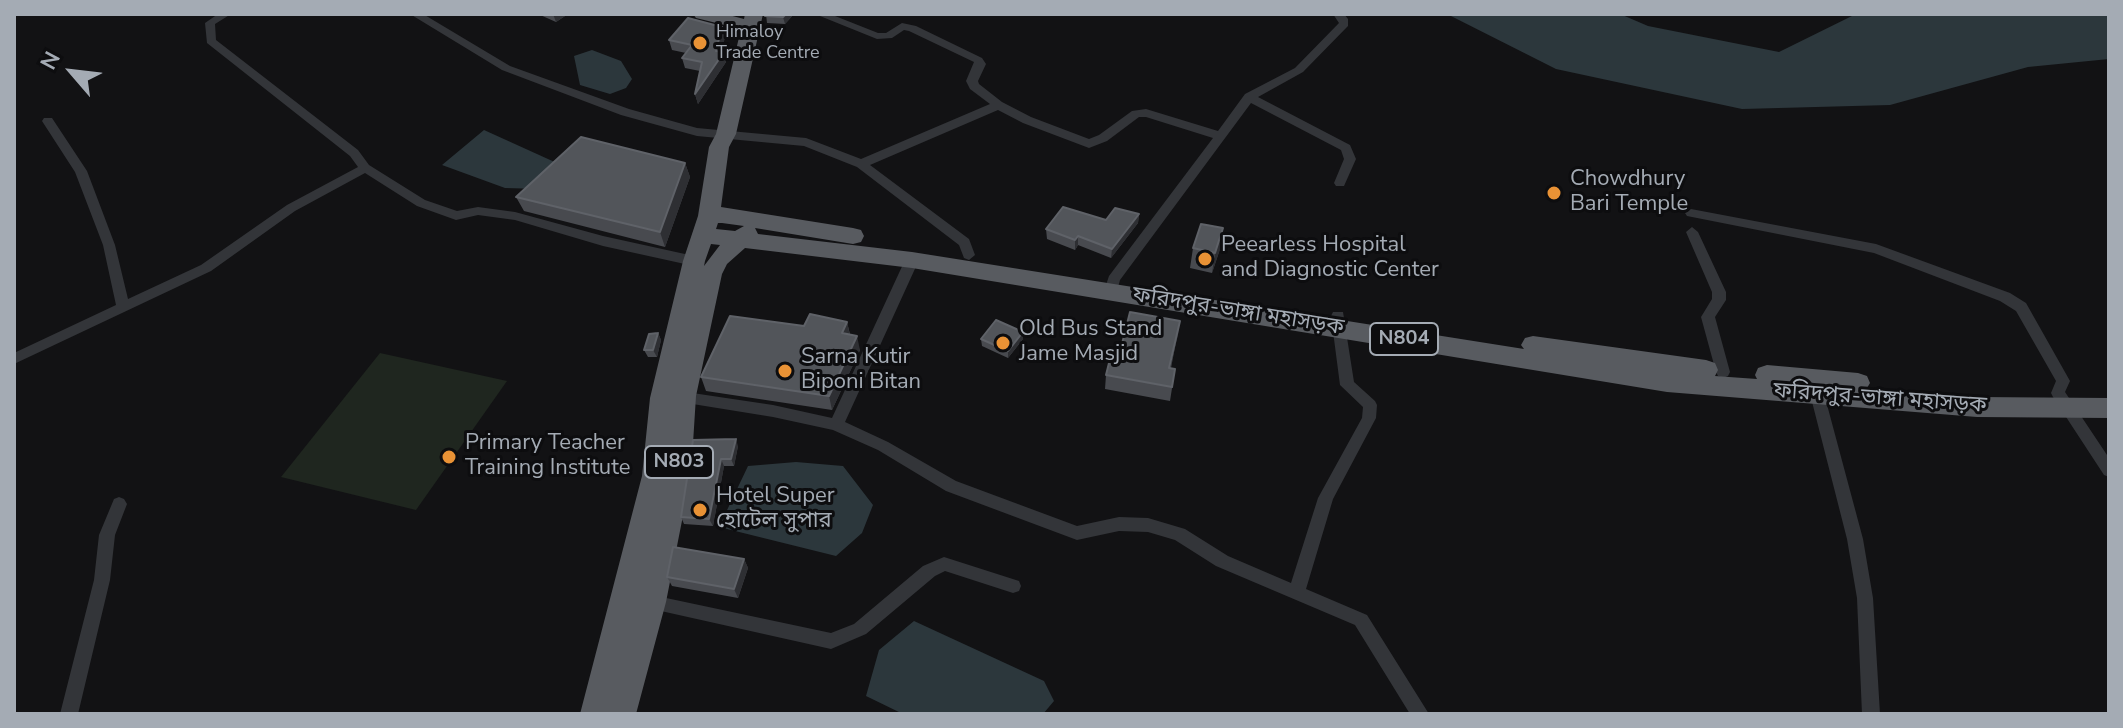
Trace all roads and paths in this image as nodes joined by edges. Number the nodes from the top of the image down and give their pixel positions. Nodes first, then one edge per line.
1 (226, 14) edge
2 (415, 14) edge
3 (702, 14) edge
4 (820, 14) edge
5 (1338, 14) edge
6 (205, 18) edge
7 (752, 20) edge
8 (1249, 97) junction
9 (998, 105) junction
10 (48, 121) dead end
11 (726, 134) junction
12 (1221, 136) junction
13 (861, 164) junction
14 (365, 168) junction
15 (1340, 183) dead end
16 (1691, 213) dead end
17 (706, 226) junction
18 (747, 230) junction
19 (1692, 232) dead end
20 (868, 247) junction
21 (969, 255) junction
22 (912, 260) junction
23 (694, 261) junction
24 (1113, 285) junction
25 (123, 308) junction
26 (1340, 322) junction
27 (14, 359) edge
28 (1723, 372) junction
29 (1665, 373) junction
30 (1815, 387) junction
31 (2109, 392) edge
32 (673, 397) junction
33 (2063, 402) junction
34 (2109, 408) edge
35 (836, 425) junction
36 (2109, 471) edge
37 (119, 504) dead end
38 (1013, 586) dead end
39 (1297, 591) junction
40 (652, 602) junction
41 (69, 714) edge
42 (595, 714) edge
43 (621, 714) edge
44 (1420, 714) edge
45 (1871, 714) edge

1 - 6 street
2 - 11 street
3 - 7 highway, N803
4 - 9 street
5 - 8 street
6 - 14 street
7 - 11 highway, N803
8 - 12 street
8 - 15 street
9 - 12 street
9 - 13 street
10 - 25 street
11 - 13 street
11 - 17 highway, N803
11 - 18 highway, N803
12 - 24 street
13 - 21 street
14 - 23 street
14 - 25 street
16 - 33 street
17 - 18 highway, ফরিদপুর-ভাঙ্গা মহাসড়ক / N804
17 - 23 highway, N803
18 - 20 highway, ফরিদপুর-ভাঙ্গা মহাসড়ক / N804
18 - 32 highway, N803
19 - 28 street
20 - 21 highway, ফরিদপুর-ভাঙ্গা মহাসড়ক / N804
20 - 22 highway, ফরিদপুর-ভাঙ্গা মহাসড়ক / N804
21 - 24 highway, ফরিদপুর-ভাঙ্গা মহাসড়ক / N804
22 - 24 highway, ফরিদপুর-ভাঙ্গা মহাসড়ক / N804
22 - 35 street
23 - 32 highway, N803
24 - 26 highway, ফরিদপুর-ভাঙ্গা মহাসড়ক / N804
25 - 27 street
26 - 29 highway, ফরিদপুর-ভাঙ্গা মহাসড়ক / N804
26 - 39 street
28 - 29 highway, ফরিদপুর-ভাঙ্গা মহাসড়ক / N804
28 - 30 highway, ফরিদপুর-ভাঙ্গা মহাসড়ক / N804
29 - 30 highway, ফরিদপুর-ভাঙ্গা মহাসড়ক / N804
30 - 33 highway, ফরিদপুর-ভাঙ্গা মহাসড়ক / N804
30 - 45 street
31 - 33 highway, ফরিদপুর-ভাঙ্গা মহাসড়ক / N804
32 - 35 street
32 - 40 highway, N803
32 - 42 highway, N803
33 - 34 highway, ফরিদপুর-ভাঙ্গা মহাসড়ক / N804
33 - 36 street
35 - 39 street
37 - 41 street
38 - 40 street
39 - 44 street
40 - 43 highway, N803

